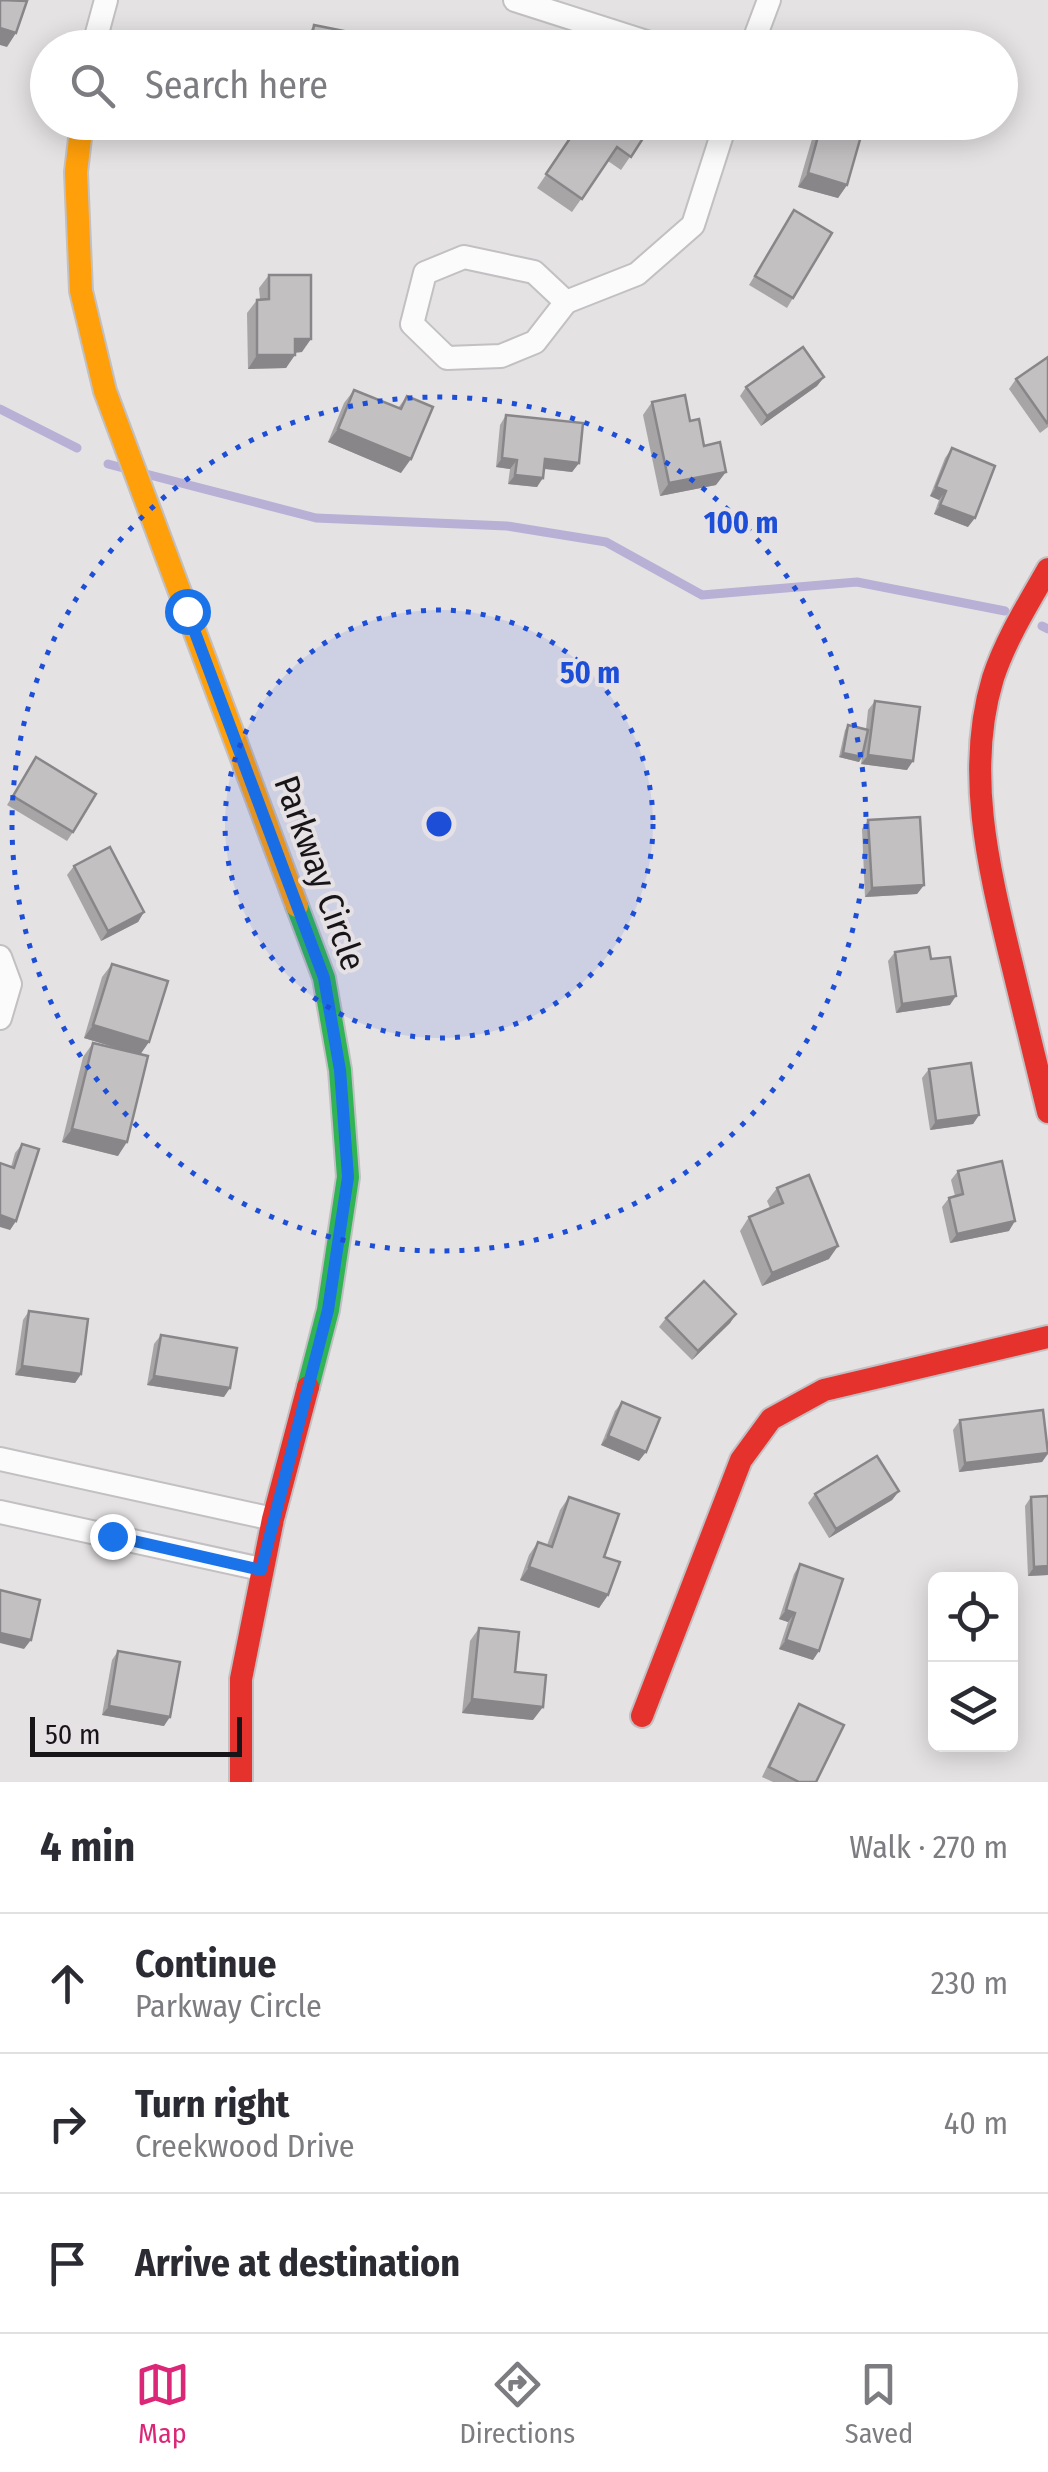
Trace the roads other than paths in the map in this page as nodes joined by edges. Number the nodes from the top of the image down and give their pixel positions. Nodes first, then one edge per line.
1 (106, 0) edge
2 (514, 0) edge
3 (770, 0) edge
4 (98, 30) edge
5 (608, 30) edge
6 (759, 30) edge
7 (80, 140) edge
8 (720, 140) edge
9 (566, 302) junction
10 (1048, 570) edge
11 (0, 958) edge
12 (0, 1018) edge
13 (1048, 1112) edge
14 (1048, 1337) edge
15 (0, 1459) edge
16 (0, 1512) edge
17 (273, 1519) junction
18 (261, 1570) junction
19 (642, 1716) dead end
20 (241, 1782) edge

1 - 4 street
2 - 5 street
3 - 6 street
7 - 17 street, Parkway Circle
8 - 9 street
9 - 9 street
10 - 13 street
11 - 12 street
14 - 19 street
15 - 17 street
16 - 18 street
17 - 18 street, Parkway Circle
18 - 20 street, Parkway Circle

